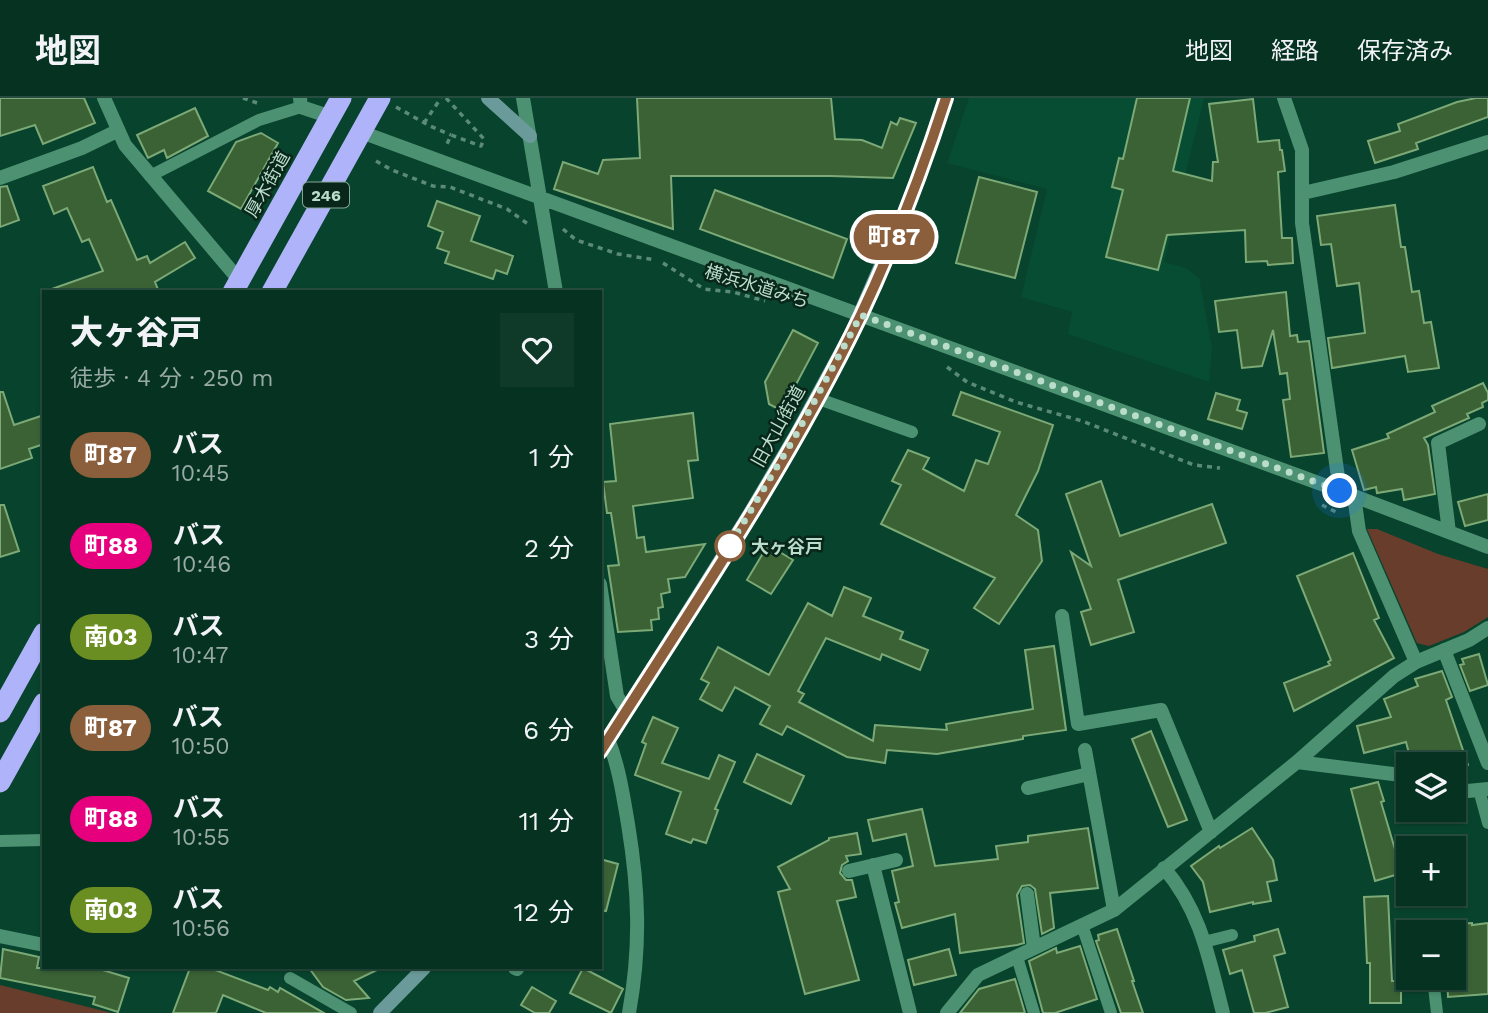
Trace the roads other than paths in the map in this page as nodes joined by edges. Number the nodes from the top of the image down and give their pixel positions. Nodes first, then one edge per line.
1 (104, 98) edge
2 (488, 98) edge
3 (523, 98) edge
4 (946, 98) edge
5 (1284, 98) edge
6 (386, 101) edge
7 (300, 102) edge
8 (337, 104) edge
9 (117, 131) junction
10 (361, 132) junction
11 (530, 136) junction
12 (1488, 142) edge
13 (150, 176) junction
14 (0, 178) edge
15 (1303, 193) junction
16 (541, 200) junction
17 (237, 286) edge
18 (273, 290) edge
19 (556, 290) edge
20 (861, 315) junction
21 (816, 398) junction
22 (1479, 424) dead end
23 (912, 432) dead end
24 (1340, 491) junction
25 (1354, 496) junction
26 (1449, 532) junction
27 (1488, 547) edge
28 (602, 597) edge
29 (1062, 616) dead end
30 (1488, 628) edge
31 (42, 638) edge
32 (1444, 650) junction
33 (1416, 662) junction
34 (42, 707) edge
35 (626, 711) junction
36 (0, 712) edge
37 (604, 745) edge
38 (1085, 750) dead end
39 (1297, 762) junction
40 (1488, 763) edge
41 (1089, 774) junction
42 (1396, 774) edge
43 (0, 782) edge
44 (1028, 789) dead end
45 (1484, 790) edge
46 (1466, 791) edge
47 (1488, 823) edge
48 (1211, 832) junction
49 (42, 840) edge
50 (0, 841) edge
51 (896, 860) dead end
52 (873, 865) junction
53 (1164, 868) junction
54 (849, 871) dead end
55 (1027, 894) dead end
56 (1114, 909) junction
57 (1082, 925) junction
58 (1232, 934) dead end
59 (0, 936) edge
60 (1204, 942) junction
61 (42, 945) edge
62 (1034, 948) junction
63 (1017, 957) junction
64 (423, 969) edge
65 (290, 978) dead end
66 (1434, 990) edge
67 (952, 1010) edge
68 (351, 1013) edge
69 (380, 1013) edge
70 (629, 1013) edge
71 (909, 1013) edge
72 (1034, 1013) edge
73 (1111, 1013) edge
74 (1223, 1013) edge
75 (1437, 1013) edge

1 - 9 street
2 - 11 street
3 - 11 street
4 - 20 street, 旧大山街道
5 - 15 street
6 - 10 highway, 246
7 - 8 street
7 - 13 lane
8 - 17 highway, 厚木街道 / 246
9 - 13 street
9 - 14 street
10 - 16 street
10 - 18 highway, 246
11 - 16 street
12 - 15 street
13 - 17 street
15 - 24 street
16 - 19 street
16 - 20 street
20 - 21 street, 旧大山街道
20 - 24 street
21 - 23 lane
21 - 35 street, 旧大山街道
22 - 26 street
24 - 25 street
25 - 26 street
25 - 33 street
26 - 27 street
28 - 35 street
29 - 48 street
30 - 32 street
31 - 36 highway
32 - 33 street
32 - 40 street
33 - 39 street
34 - 43 highway
35 - 37 street, 旧大山街道
37 - 70 street
38 - 41 street
39 - 42 street
39 - 48 street
41 - 44 street
41 - 56 street
45 - 46 street
45 - 47 lane
48 - 53 street
49 - 50 lane
51 - 52 street
52 - 54 street
52 - 71 street
53 - 56 street
53 - 60 street
55 - 62 street
56 - 57 street
57 - 62 street
57 - 73 lane
58 - 60 lane
59 - 61 street
60 - 74 street
62 - 63 street
63 - 67 street
63 - 72 lane
64 - 69 street
65 - 68 lane
66 - 75 lane

